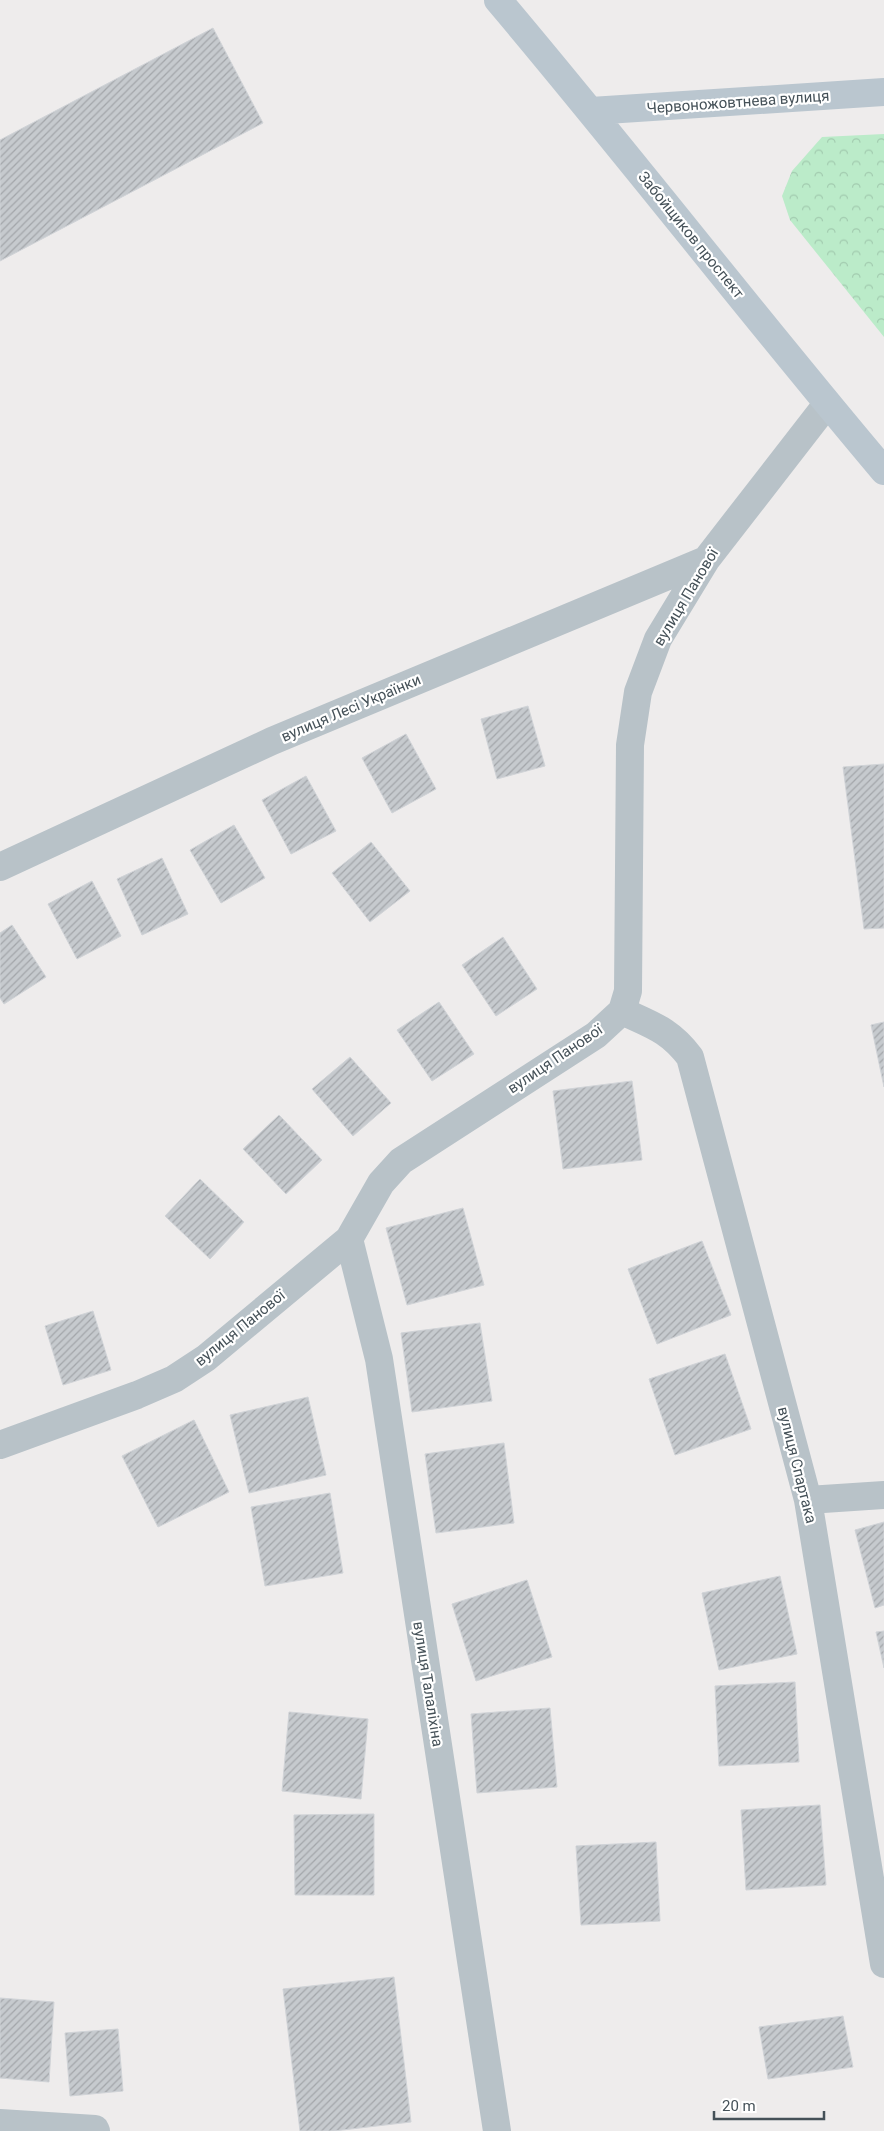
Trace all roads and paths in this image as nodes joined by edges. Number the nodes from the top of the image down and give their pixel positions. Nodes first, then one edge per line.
1 (498, 0) edge
2 (884, 92) edge
3 (591, 111) junction
4 (827, 404) junction
5 (884, 471) edge
6 (706, 560) junction
7 (0, 867) edge
8 (622, 1011) junction
9 (349, 1240) junction
10 (0, 1445) edge
11 (884, 1495) edge
12 (808, 1500) junction
13 (884, 1964) edge
14 (0, 2123) edge
15 (96, 2131) edge
16 (497, 2131) edge

1 - 3 main road, Забойщиков проспект
2 - 3 main road, Червоножовтнева вулиця
3 - 4 main road, Забойщиков проспект
4 - 5 main road, Забойщиков проспект
4 - 6 street, вулиця Панової
6 - 7 street, вулиця Лесі Українки
6 - 8 street, вулиця Панової
8 - 9 street, вулиця Панової
8 - 12 street, вулиця Спартака
9 - 10 street, вулиця Панової
9 - 16 street, вулиця Талаліхіна
11 - 12 street
12 - 13 street, вулиця Спартака
14 - 15 street

